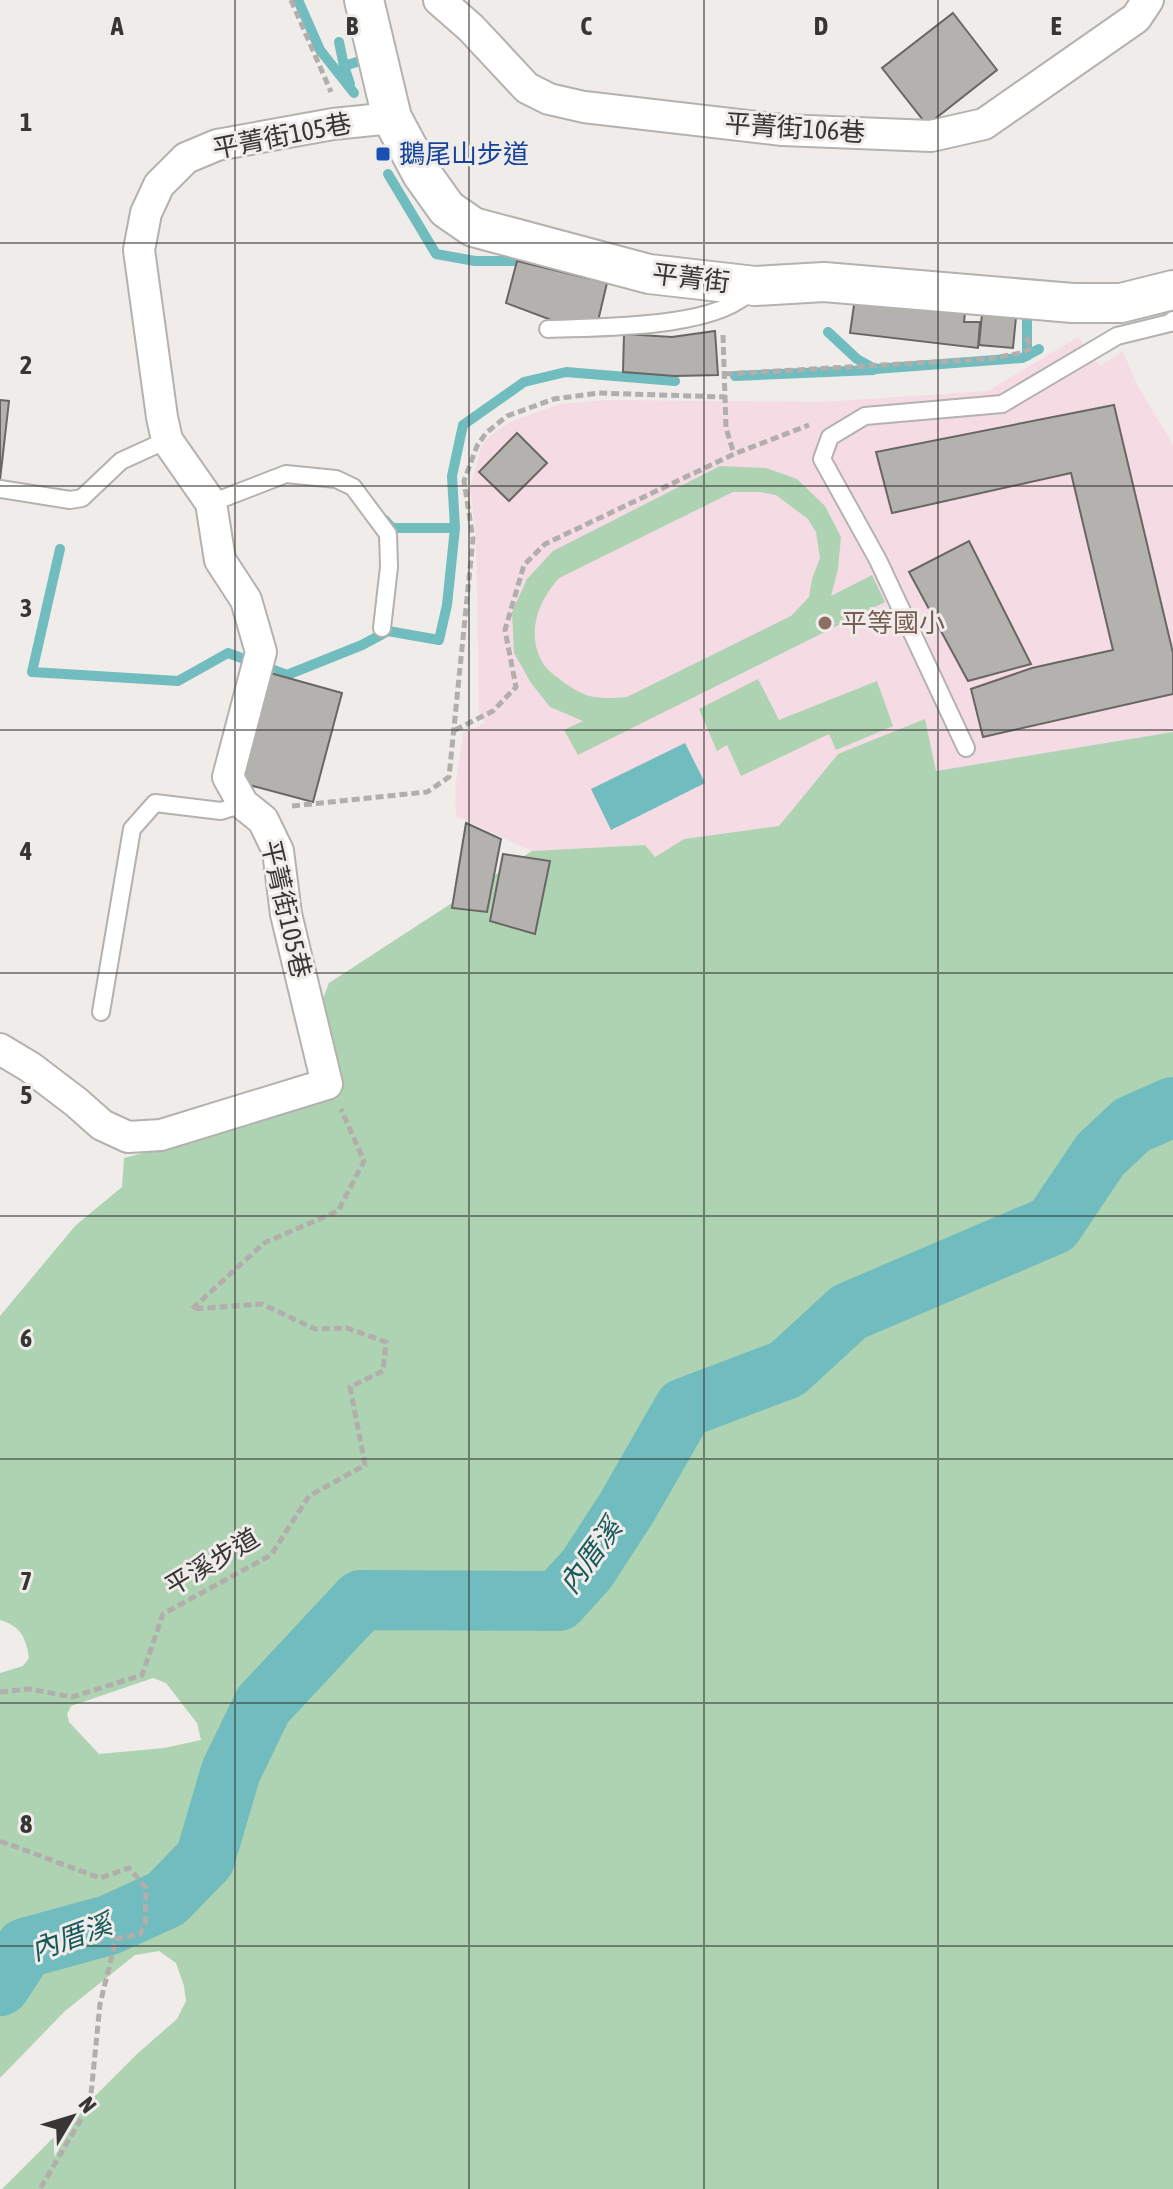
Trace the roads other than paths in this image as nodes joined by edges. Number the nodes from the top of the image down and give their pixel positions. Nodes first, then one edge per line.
1 (364, 0) edge
2 (439, 0) edge
3 (1148, 0) edge
4 (392, 118) junction
5 (1173, 290) edge
6 (750, 292) junction
7 (1173, 320) edge
8 (548, 329) dead end
9 (167, 440) junction
10 (0, 489) edge
11 (211, 503) junction
12 (382, 628) dead end
13 (966, 748) dead end
14 (253, 812) junction
15 (101, 1012) dead end
16 (0, 1049) edge

1 - 4 street, 平菁街
2 - 3 street, 平菁街106巷
4 - 6 street, 平菁街
4 - 9 street, 平菁街105巷
5 - 6 street, 平菁街
6 - 8 lane
7 - 13 lane
9 - 10 lane
9 - 11 street, 平菁街105巷
11 - 12 lane
11 - 14 street, 平菁街105巷
14 - 15 lane
14 - 16 street, 平菁街105巷

